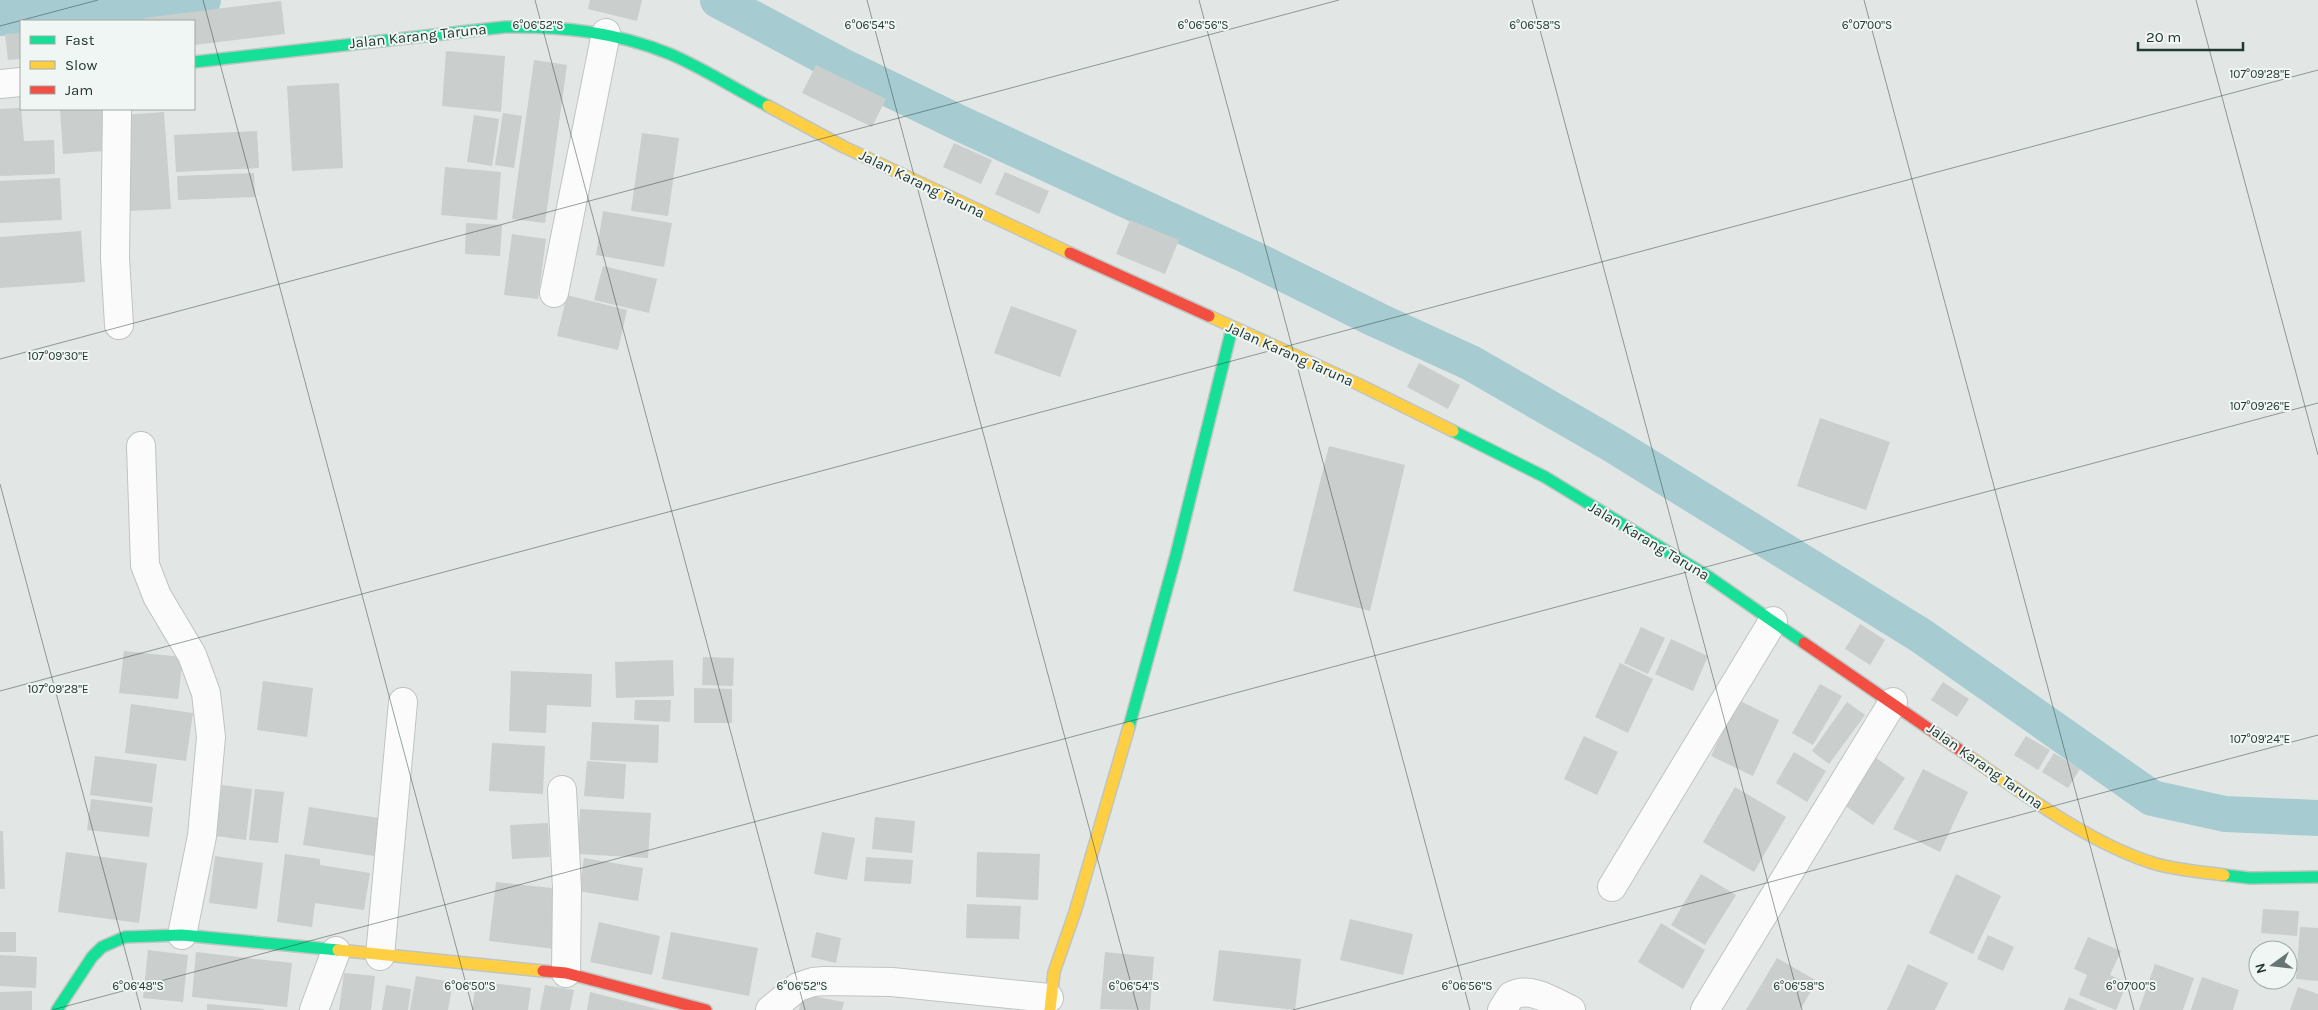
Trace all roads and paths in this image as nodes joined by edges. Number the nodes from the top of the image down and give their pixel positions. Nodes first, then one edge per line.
1 (606, 33) junction
2 (195, 62) edge
3 (20, 82) edge
4 (0, 84) edge
5 (116, 110) edge
6 (554, 293) dead end
7 (119, 325) dead end
8 (1232, 328) junction
9 (141, 446) dead end
10 (1773, 621) junction
11 (403, 702) dead end
12 (1893, 702) junction
13 (562, 790) dead end
14 (2318, 878) edge
15 (1612, 886) dead end
16 (182, 935) junction
17 (336, 951) junction
18 (380, 956) junction
19 (566, 973) junction
20 (1050, 1004) edge
21 (57, 1010) edge
22 (314, 1010) edge
23 (706, 1010) edge
24 (770, 1010) edge
25 (1502, 1010) edge
26 (1571, 1010) edge
27 (1705, 1010) edge

1 - 2 street, Jalan Karang Taruna
1 - 6 street
1 - 8 street, Jalan Karang Taruna
3 - 4 street
5 - 7 street
8 - 10 street, Jalan Karang Taruna
8 - 20 street
9 - 16 street
10 - 12 street, Jalan Karang Taruna
10 - 15 street
11 - 18 street
12 - 14 street, Jalan Karang Taruna
12 - 27 street
13 - 19 street
16 - 17 street
16 - 21 street
17 - 18 street
17 - 22 street
18 - 19 street
19 - 23 street
20 - 24 street
25 - 26 street

